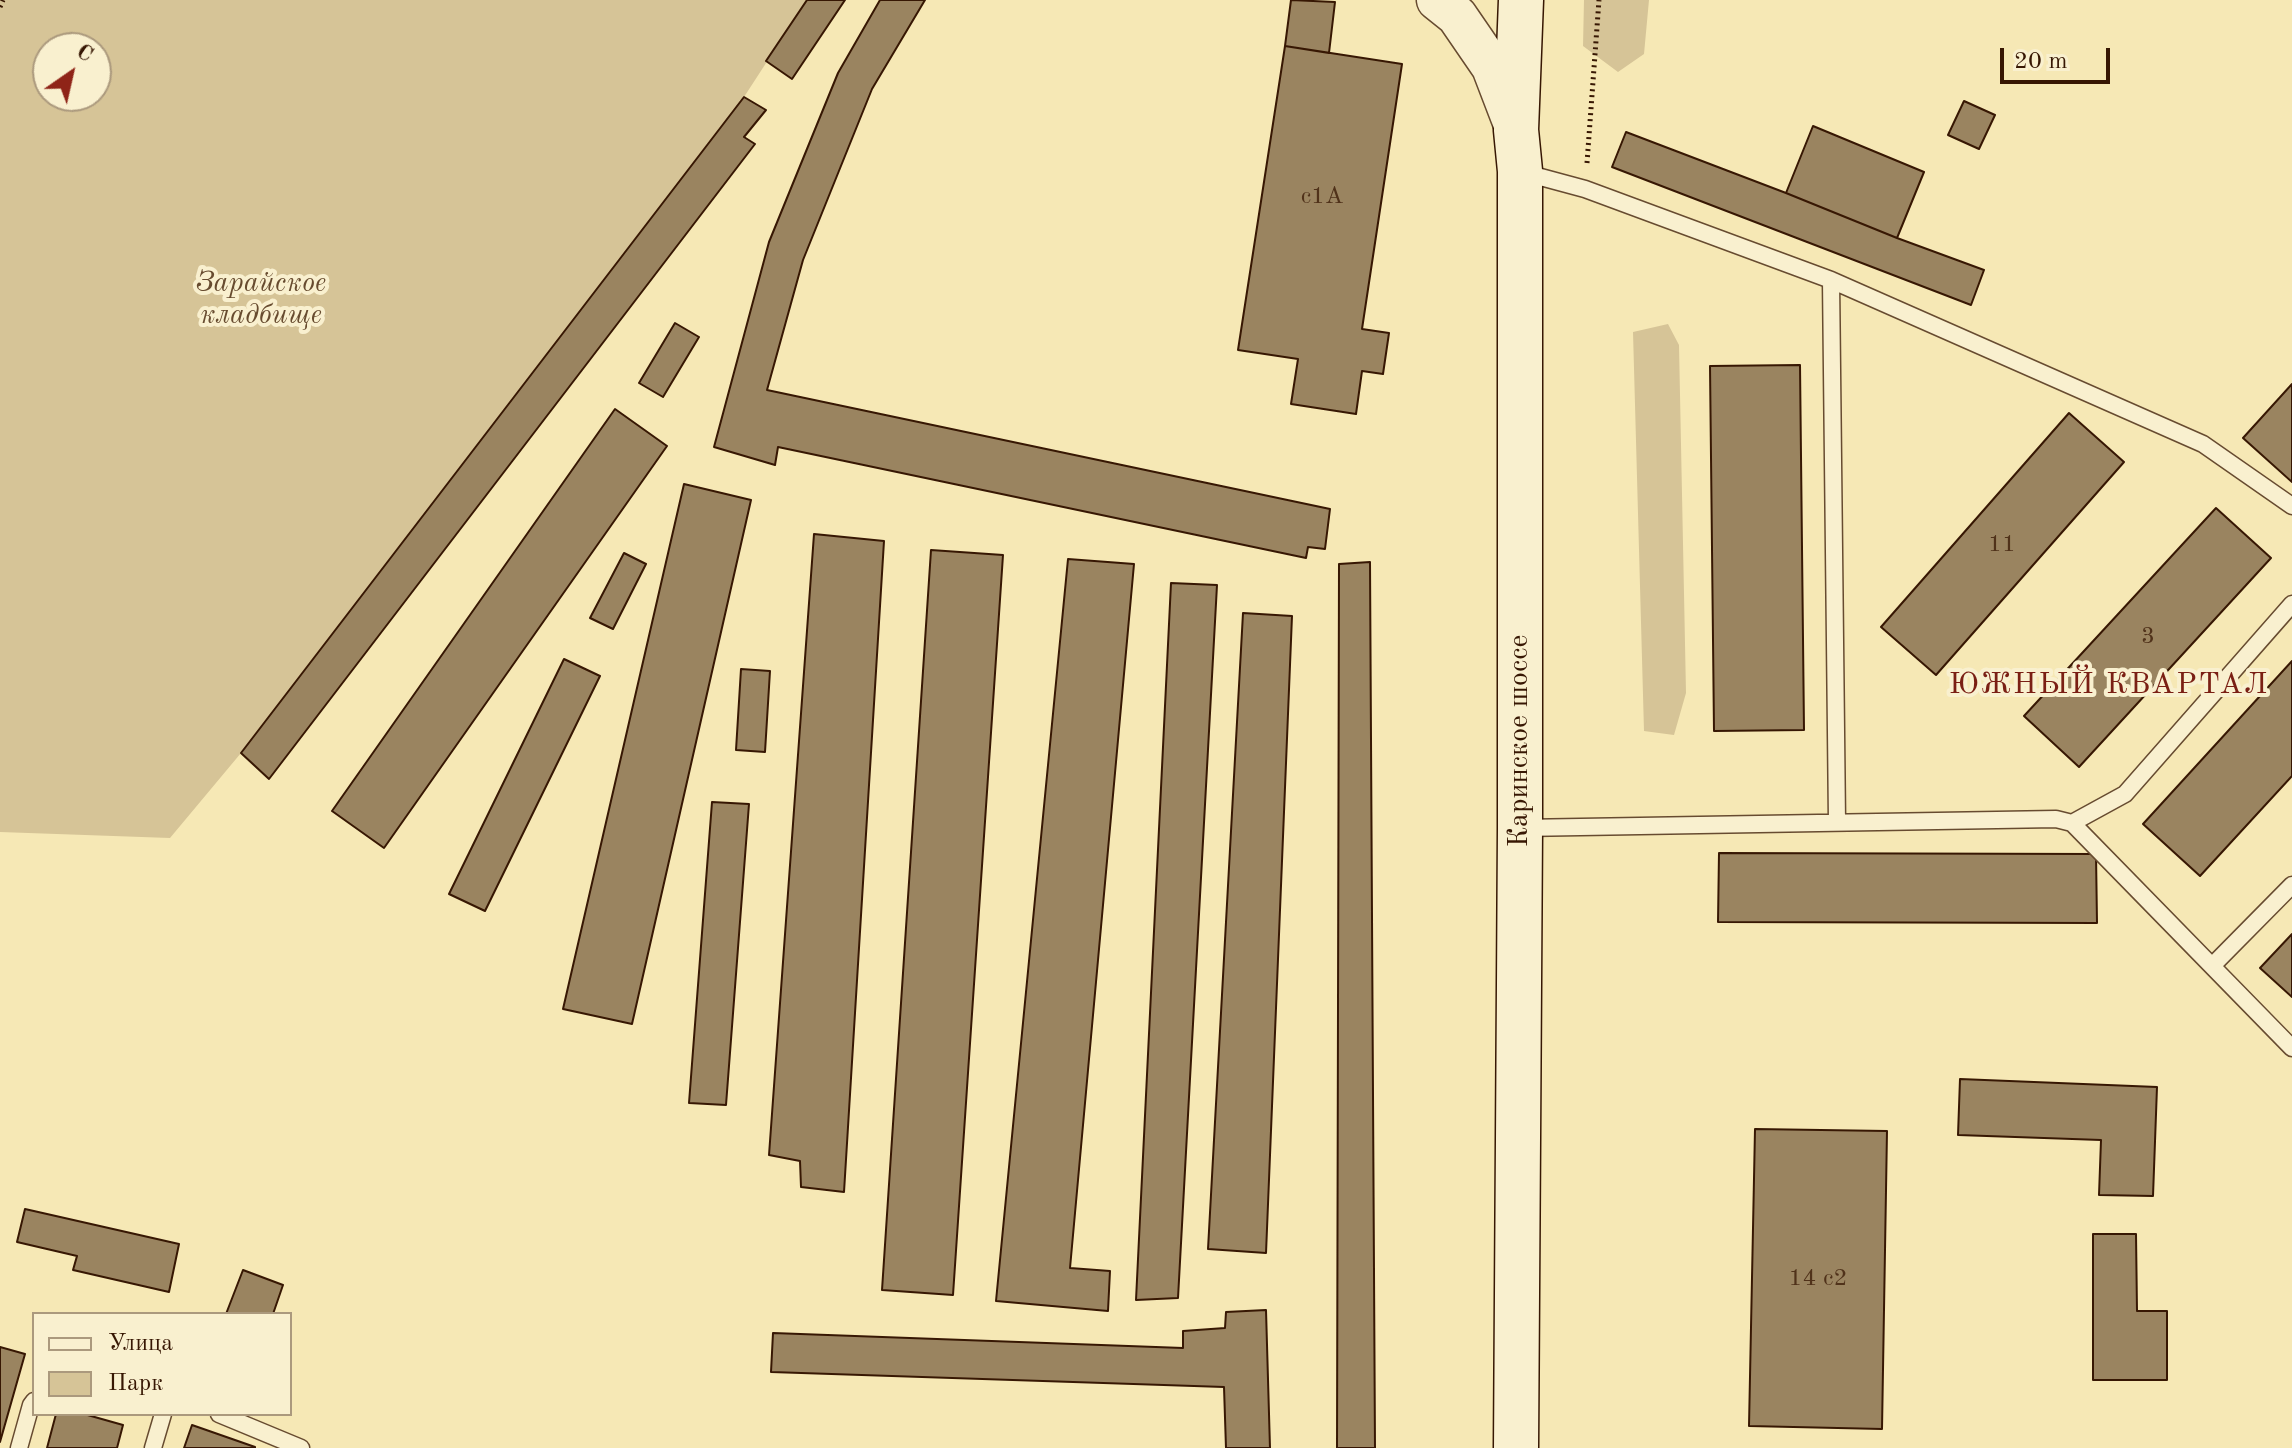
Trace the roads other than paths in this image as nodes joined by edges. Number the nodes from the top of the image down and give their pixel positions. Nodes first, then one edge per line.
1 (1437, 0) edge
2 (1521, 17) edge
3 (1518, 150) junction
4 (1831, 280) junction
5 (2292, 506) edge
6 (2292, 604) edge
7 (1837, 822) junction
8 (2072, 823) junction
9 (1520, 828) junction
10 (2292, 885) edge
11 (2212, 966) junction
12 (2292, 1048) edge
13 (32, 1404) edge
14 (162, 1416) edge
15 (223, 1416) edge
16 (272, 1442) edge
17 (19, 1448) edge
18 (153, 1448) edge
19 (301, 1448) edge
20 (1516, 1448) edge

1 - 3 street
2 - 3 main road, Каринское шоссе
3 - 4 lane
3 - 9 main road, Каринское шоссе
4 - 5 lane
4 - 7 lane
6 - 8 lane
7 - 8 lane
7 - 9 lane
8 - 11 lane
9 - 20 main road, Каринское шоссе
10 - 11 lane
11 - 12 lane
13 - 17 lane
14 - 18 lane
15 - 16 lane
16 - 19 lane

